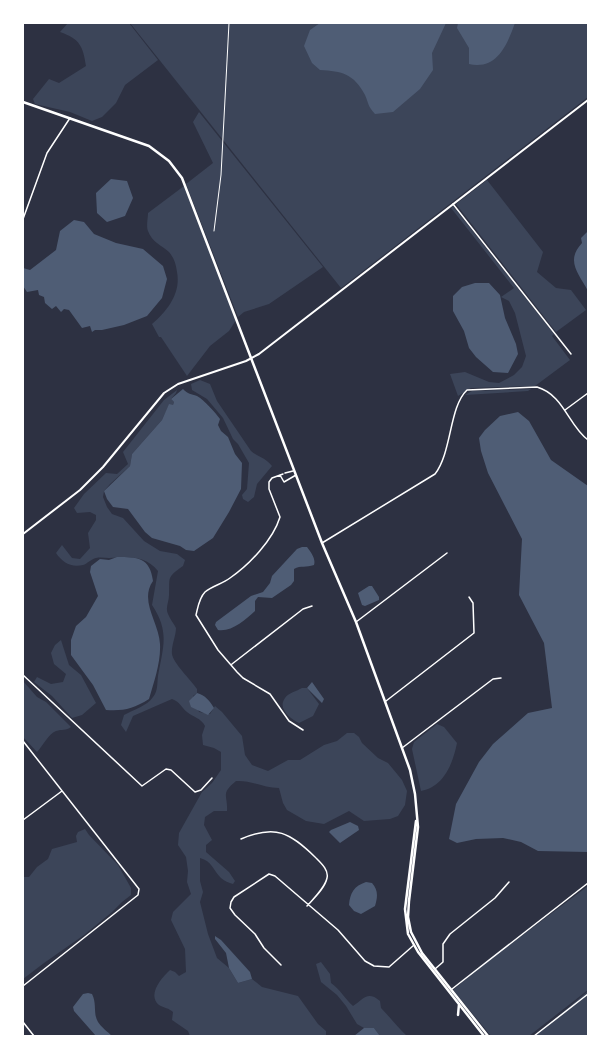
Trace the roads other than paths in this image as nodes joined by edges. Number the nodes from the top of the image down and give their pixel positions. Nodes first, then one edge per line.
1 (229, 23) edge
2 (588, 100) edge
3 (23, 102) edge
4 (70, 118) junction
5 (453, 204) junction
6 (23, 219) edge
7 (214, 231) dead end
8 (571, 354) dead end
9 (252, 358) junction
10 (588, 393) edge
11 (565, 410) junction
12 (588, 440) edge
13 (295, 470) junction
14 (280, 475) junction
15 (297, 475) junction
16 (23, 534) edge
17 (322, 543) junction
18 (447, 553) dead end
19 (469, 597) dead end
20 (312, 606) dead end
21 (356, 622) junction
22 (232, 664) junction
23 (23, 675) edge
24 (501, 678) dead end
25 (386, 701) junction
26 (303, 730) dead end
27 (23, 741) edge
28 (402, 748) junction
29 (212, 778) dead end
30 (62, 791) junction
31 (23, 820) edge
32 (241, 839) dead end
33 (509, 882) dead end
34 (588, 883) edge
35 (308, 906) junction
36 (415, 945) junction
37 (281, 965) dead end
38 (435, 969) junction
39 (23, 986) edge
40 (450, 990) junction
41 (588, 994) edge
42 (458, 1004) junction
43 (458, 1015) dead end
44 (23, 1022) edge
45 (34, 1036) edge
46 (484, 1036) edge
47 (488, 1036) edge
48 (534, 1036) edge

1 - 7 lane
2 - 5 street
3 - 4 main road
4 - 6 street
4 - 9 main road
5 - 8 street
5 - 9 street
9 - 13 main road
9 - 16 street
10 - 11 street
11 - 12 street
11 - 17 street
13 - 14 street
13 - 15 main road
14 - 15 street
14 - 22 street
15 - 17 main road
17 - 21 main road
18 - 21 street
19 - 25 street
20 - 22 street
21 - 25 main road
22 - 26 street
23 - 29 street
24 - 28 street
25 - 28 main road
27 - 30 street
28 - 36 main road
30 - 31 street
30 - 39 street
32 - 35 street
33 - 38 street
34 - 40 street
35 - 36 street
35 - 37 street
36 - 38 main road
36 - 40 main road
38 - 40 main road
40 - 42 main road
40 - 47 main road
41 - 48 street
42 - 43 main road
42 - 46 main road
44 - 45 street

